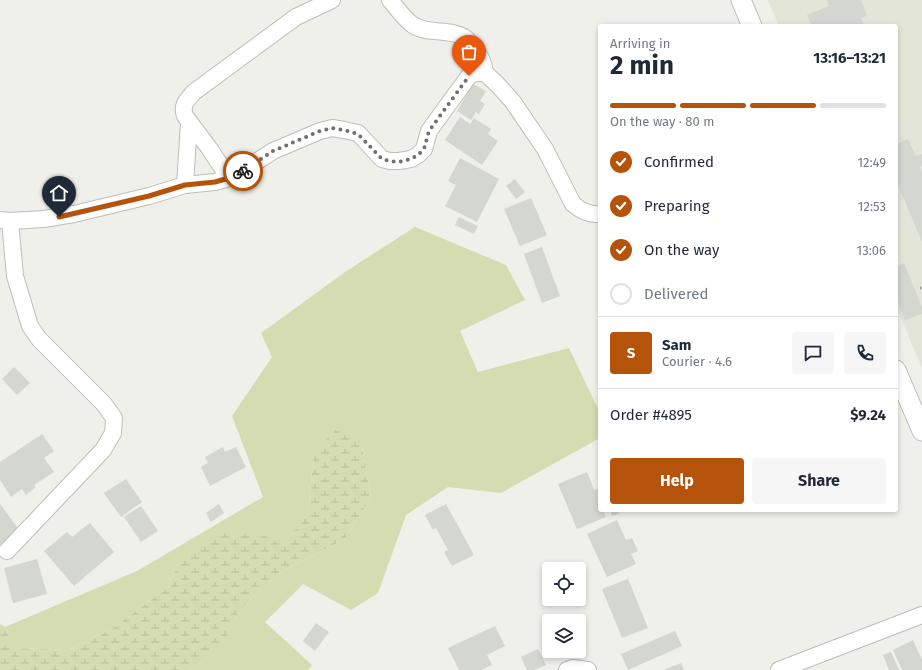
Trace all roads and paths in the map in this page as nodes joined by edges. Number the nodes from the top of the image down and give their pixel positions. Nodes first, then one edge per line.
1 (332, 0) edge
2 (390, 0) edge
3 (742, 0) edge
4 (751, 24) edge
5 (485, 73) junction
6 (189, 123) junction
7 (229, 178) junction
8 (185, 185) junction
9 (598, 214) edge
10 (5, 220) edge
11 (898, 375) edge
12 (922, 432) edge
13 (7, 551) dead end
14 (922, 615) edge
15 (567, 670) edge
16 (588, 670) edge
17 (779, 670) edge

1 - 6 street
2 - 5 street
3 - 4 street
5 - 7 street
5 - 9 street
6 - 7 street
6 - 8 street
7 - 8 street
8 - 10 street
10 - 13 street
11 - 12 street
14 - 17 street
15 - 16 street

